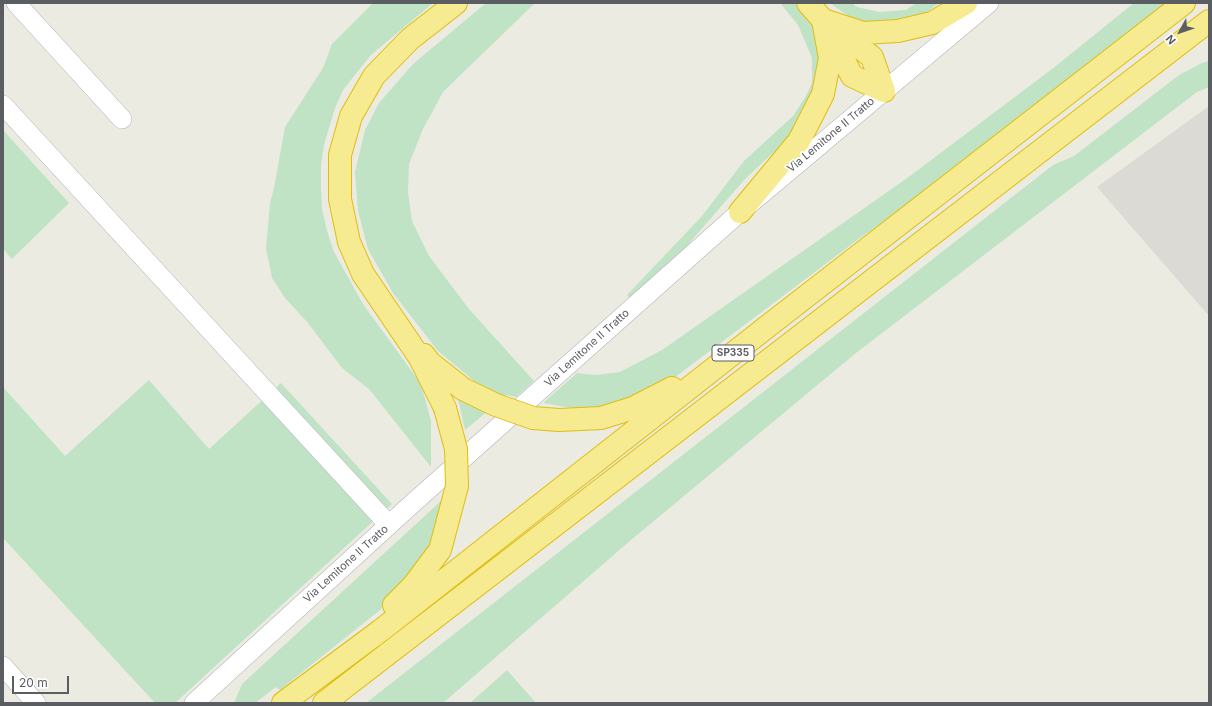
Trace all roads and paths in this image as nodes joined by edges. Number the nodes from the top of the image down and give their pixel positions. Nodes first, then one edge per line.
1 (16, 3) edge
2 (456, 3) edge
3 (808, 3) edge
4 (966, 3) edge
5 (989, 3) edge
6 (1184, 3) edge
7 (823, 20) junction
8 (1209, 21) edge
9 (884, 91) junction
10 (3, 105) edge
11 (122, 119) dead end
12 (740, 212) junction
13 (387, 311) junction
14 (718, 365) junction
15 (389, 525) junction
16 (333, 665) junction
17 (3, 666) edge
18 (36, 703) edge
19 (194, 703) edge
20 (283, 703) edge
21 (324, 703) edge

1 - 11 street
2 - 13 highway
3 - 7 highway
4 - 7 highway
5 - 9 street, Via Lemitone II Tratto
6 - 14 highway, SP335
7 - 9 highway
7 - 12 highway
8 - 21 highway, SP335
9 - 12 street, Via Lemitone II Tratto
10 - 15 street
12 - 15 street, Via Lemitone II Tratto
13 - 14 highway, bridge
13 - 16 highway, bridge
14 - 16 highway, SP335
15 - 19 street, Via Lemitone II Tratto
16 - 20 highway, SP335
17 - 18 street

